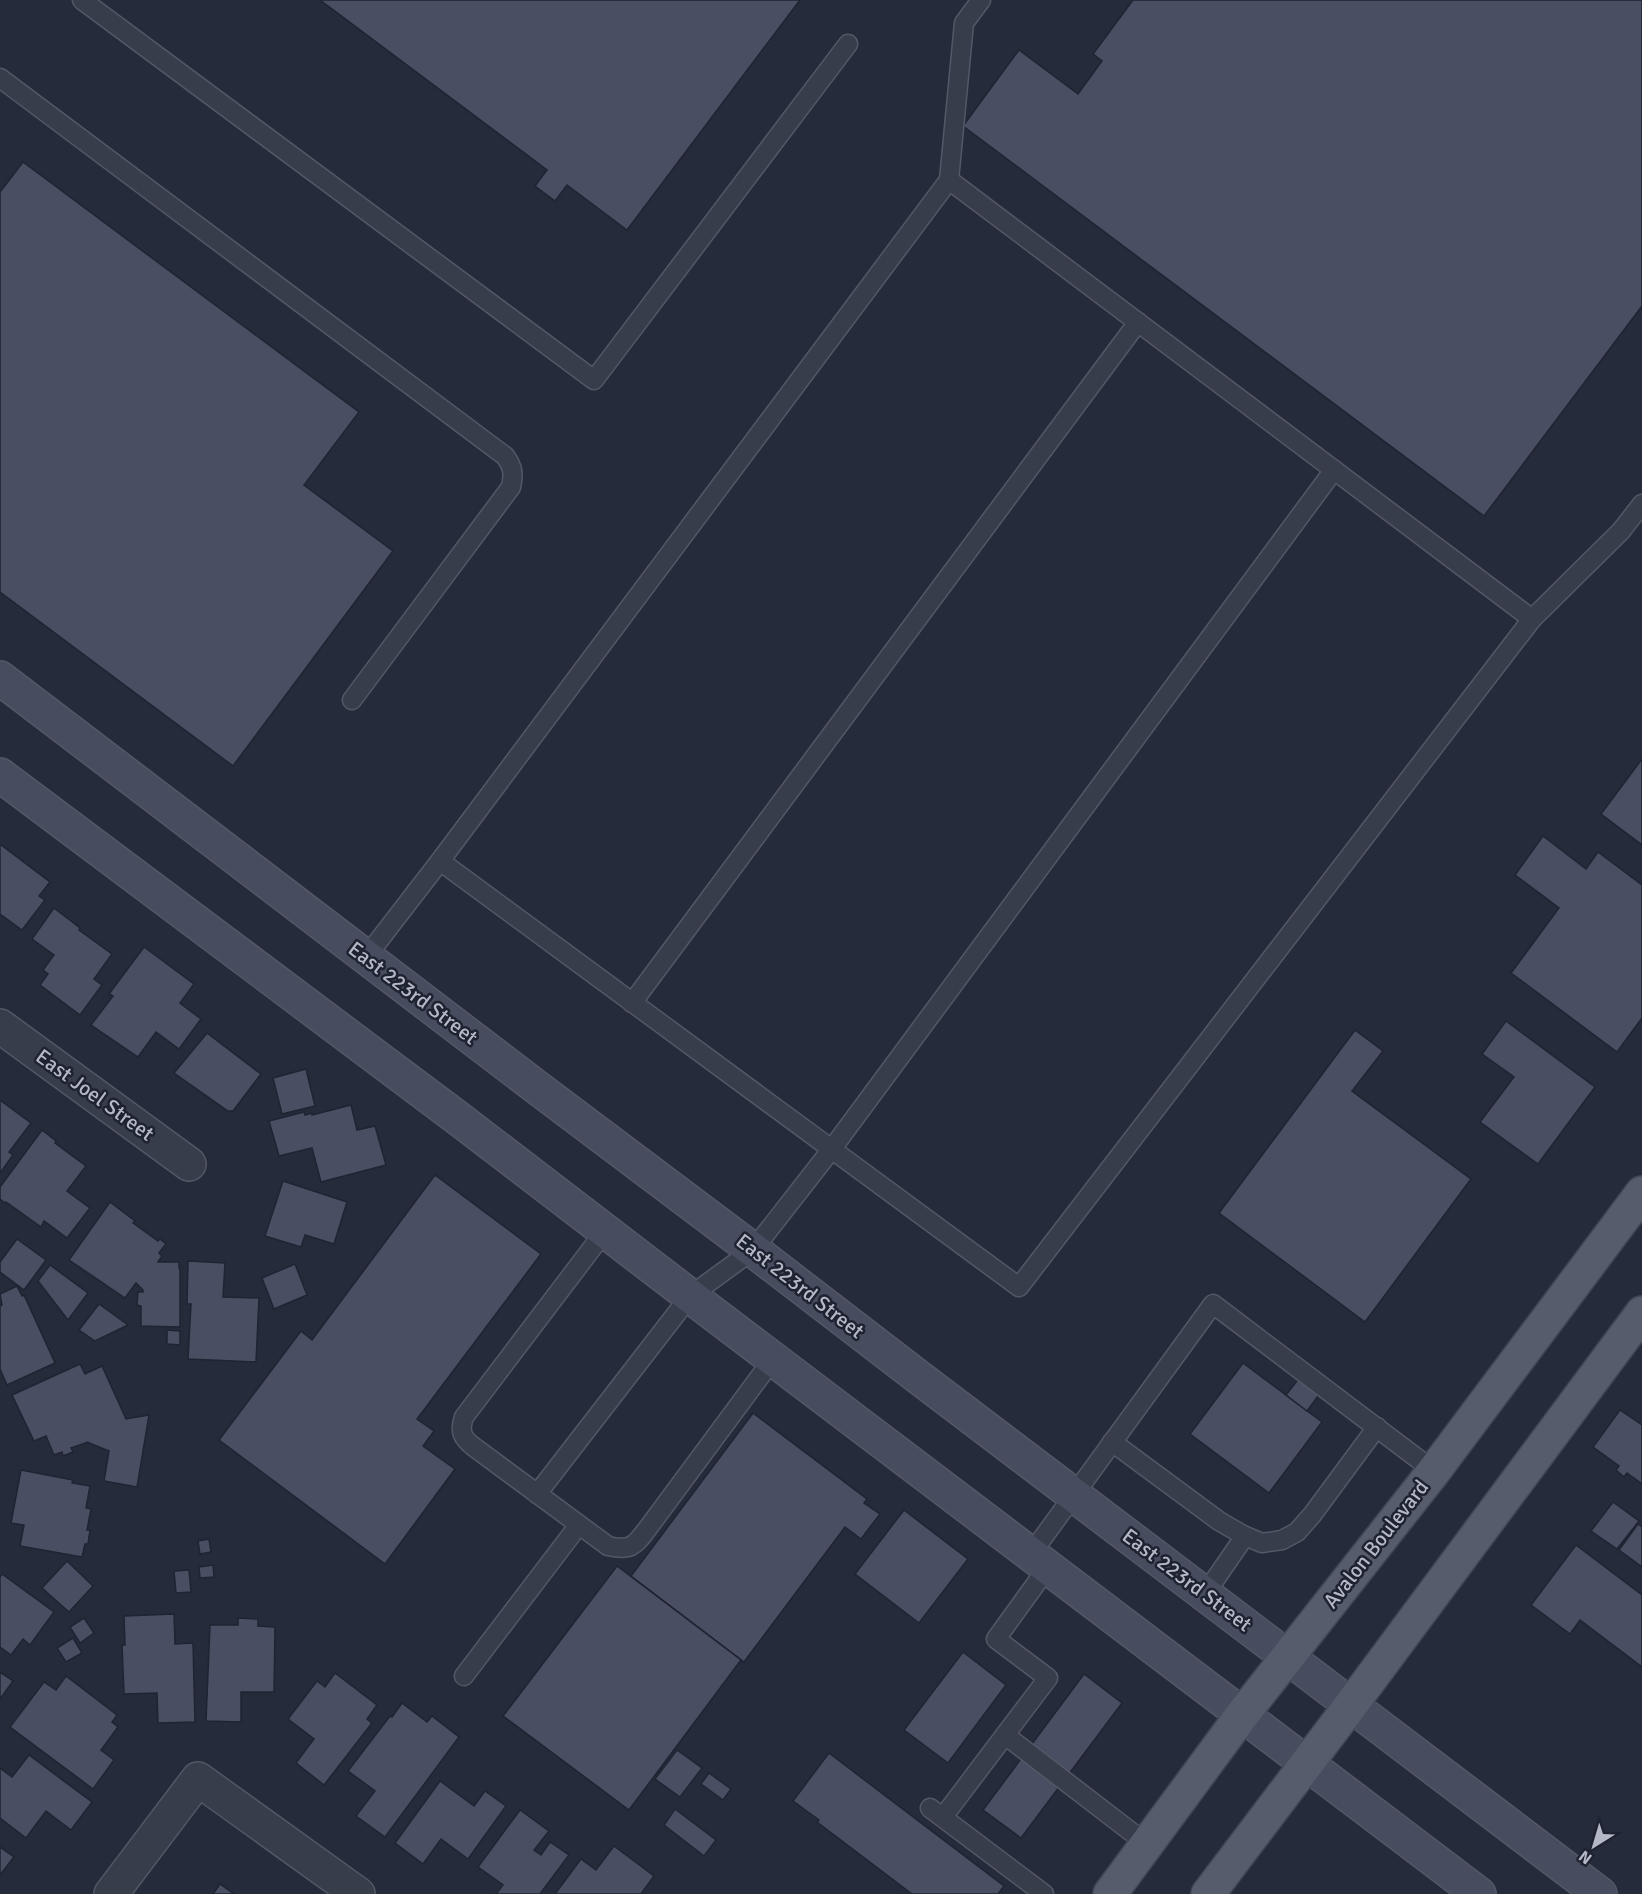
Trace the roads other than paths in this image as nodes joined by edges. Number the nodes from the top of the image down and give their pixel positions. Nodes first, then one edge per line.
1 (82, 0) edge
2 (981, 0) edge
3 (848, 44) dead end
4 (0, 78) edge
5 (949, 180) junction
6 (1138, 322) junction
7 (1334, 470) junction
8 (1642, 504) edge
9 (1532, 619) junction
10 (0, 678) edge
11 (352, 700) dead end
12 (0, 775) edge
13 (440, 861) junction
14 (366, 957) junction
15 (632, 1003) junction
16 (0, 1026) edge
17 (831, 1150) junction
18 (189, 1164) dead end
19 (1642, 1193) edge
20 (605, 1231) junction
21 (753, 1250) junction
22 (690, 1296) junction
23 (1642, 1313) edge
24 (773, 1359) junction
25 (1377, 1427) junction
26 (1112, 1443) junction
27 (1434, 1471) junction
28 (537, 1494) junction
29 (1074, 1495) junction
30 (578, 1526) junction
31 (1245, 1536) junction
32 (1039, 1561) junction
33 (1205, 1594) junction
34 (1287, 1656) junction
35 (464, 1677) dead end
36 (1351, 1705) junction
37 (1242, 1714) junction
38 (1005, 1735) junction
39 (1307, 1764) junction
40 (1147, 1844) junction
41 (1471, 1891) edge
42 (111, 1894) edge
43 (358, 1894) edge
44 (1044, 1894) edge
45 (1110, 1894) edge
46 (1208, 1894) edge
47 (1600, 1894) edge

1 - 3 lane
2 - 5 lane
4 - 11 lane
5 - 6 lane
5 - 13 lane
6 - 7 lane
6 - 15 lane
7 - 9 lane
7 - 17 lane
8 - 9 lane
9 - 17 lane
10 - 14 main road, East 223rd Street
12 - 20 main road
13 - 14 lane
13 - 15 lane
14 - 21 main road, East 223rd Street
15 - 17 lane
16 - 18 street, East Joel Street
17 - 21 lane
19 - 27 main road, Avalon Boulevard
20 - 22 main road
20 - 28 lane
21 - 22 lane
21 - 29 main road, East 223rd Street
22 - 24 main road
22 - 28 lane
23 - 36 main road
24 - 30 lane
24 - 32 main road
25 - 26 lane
25 - 27 lane
25 - 31 lane
26 - 29 lane
26 - 31 lane
27 - 34 main road, Avalon Boulevard
28 - 30 lane
29 - 32 lane
29 - 33 main road, East 223rd Street
30 - 35 lane
31 - 33 lane
32 - 37 main road
32 - 38 lane
33 - 34 main road, East 223rd Street
34 - 36 main road, East 223rd Street
34 - 37 main road, Avalon Boulevard
36 - 39 main road
36 - 47 main road, East 223rd Street
37 - 39 main road
37 - 40 main road, Avalon Boulevard
38 - 40 lane
38 - 44 lane
39 - 41 main road
39 - 46 main road
40 - 45 main road, Avalon Boulevard
42 - 43 street

